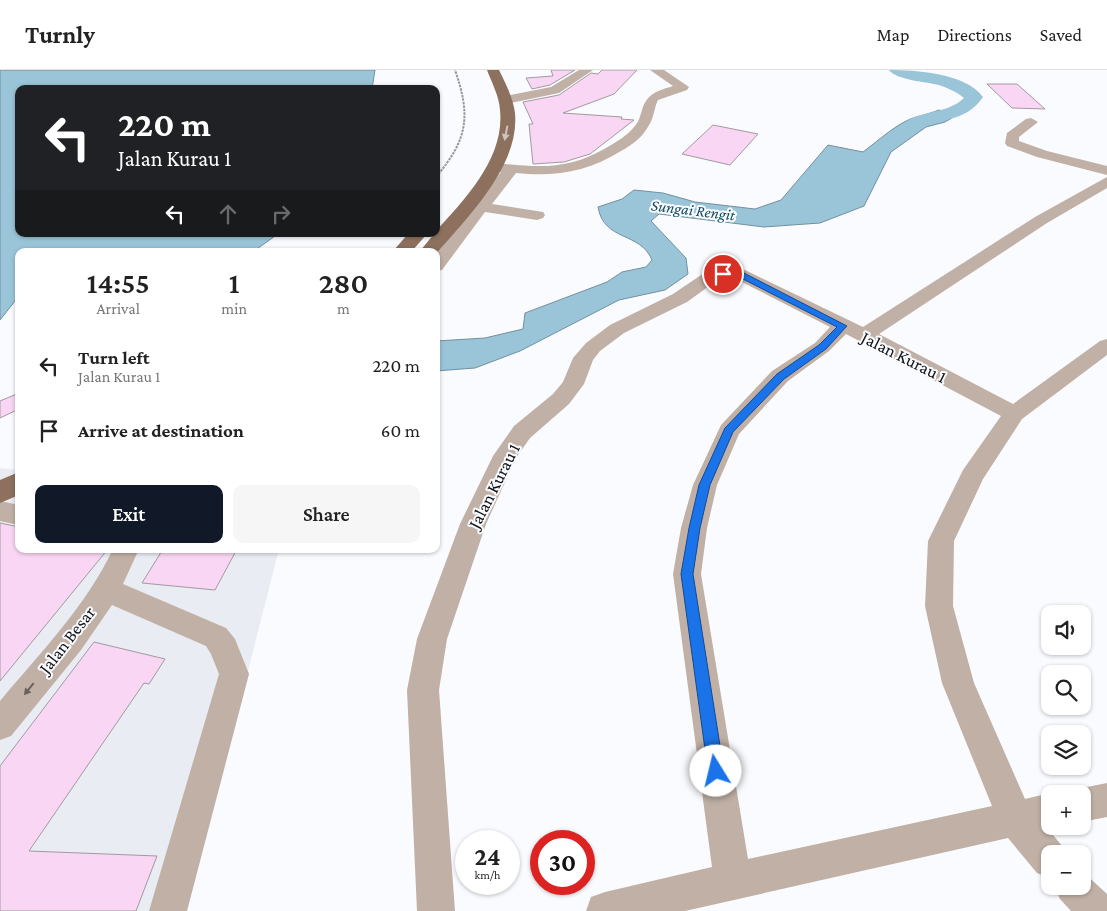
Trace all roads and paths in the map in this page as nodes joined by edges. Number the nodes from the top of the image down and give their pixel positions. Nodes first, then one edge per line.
1 (455, 70) edge
2 (479, 70) edge
3 (493, 70) edge
4 (587, 70) edge
5 (656, 70) edge
6 (498, 104) junction
7 (1031, 122) dead end
8 (494, 168) junction
9 (512, 169) junction
10 (1107, 171) edge
11 (440, 172) edge
12 (1107, 182) edge
13 (475, 206) junction
14 (537, 215) dead end
15 (415, 237) edge
16 (405, 248) edge
17 (432, 248) edge
18 (440, 260) edge
19 (854, 331) junction
20 (1107, 345) edge
21 (1014, 414) junction
22 (15, 484) edge
23 (0, 493) edge
24 (0, 511) edge
25 (15, 514) edge
26 (124, 553) edge
27 (105, 590) junction
28 (0, 725) edge
29 (1107, 800) edge
30 (1091, 803) edge
31 (1041, 813) edge
32 (1015, 818) junction
33 (1041, 849) edge
34 (733, 881) junction
35 (1082, 895) edge
36 (168, 911) edge
37 (436, 911) edge
38 (605, 911) edge
39 (1097, 911) edge

1 - 11 path
2 - 6 main road
3 - 6 main road
4 - 6 street
5 - 9 street
6 -> 8 main road
7 - 10 street
8 - 9 street
8 - 13 main road
9 - 13 street
12 - 19 street
13 - 14 street
13 - 17 main road
13 - 18 street
15 - 16 main road
19 - 21 street, Jalan Kurau 1
19 - 34 street
19 - 37 street, Jalan Kurau 1
20 - 21 street
21 - 32 street
22 - 23 main road
24 - 25 street
26 - 27 street, Jalan Besar
27 -> 28 street, Jalan Besar
27 - 36 street
29 - 30 street
31 - 32 street
32 - 33 street
32 - 34 street
34 - 38 street
35 - 39 street

